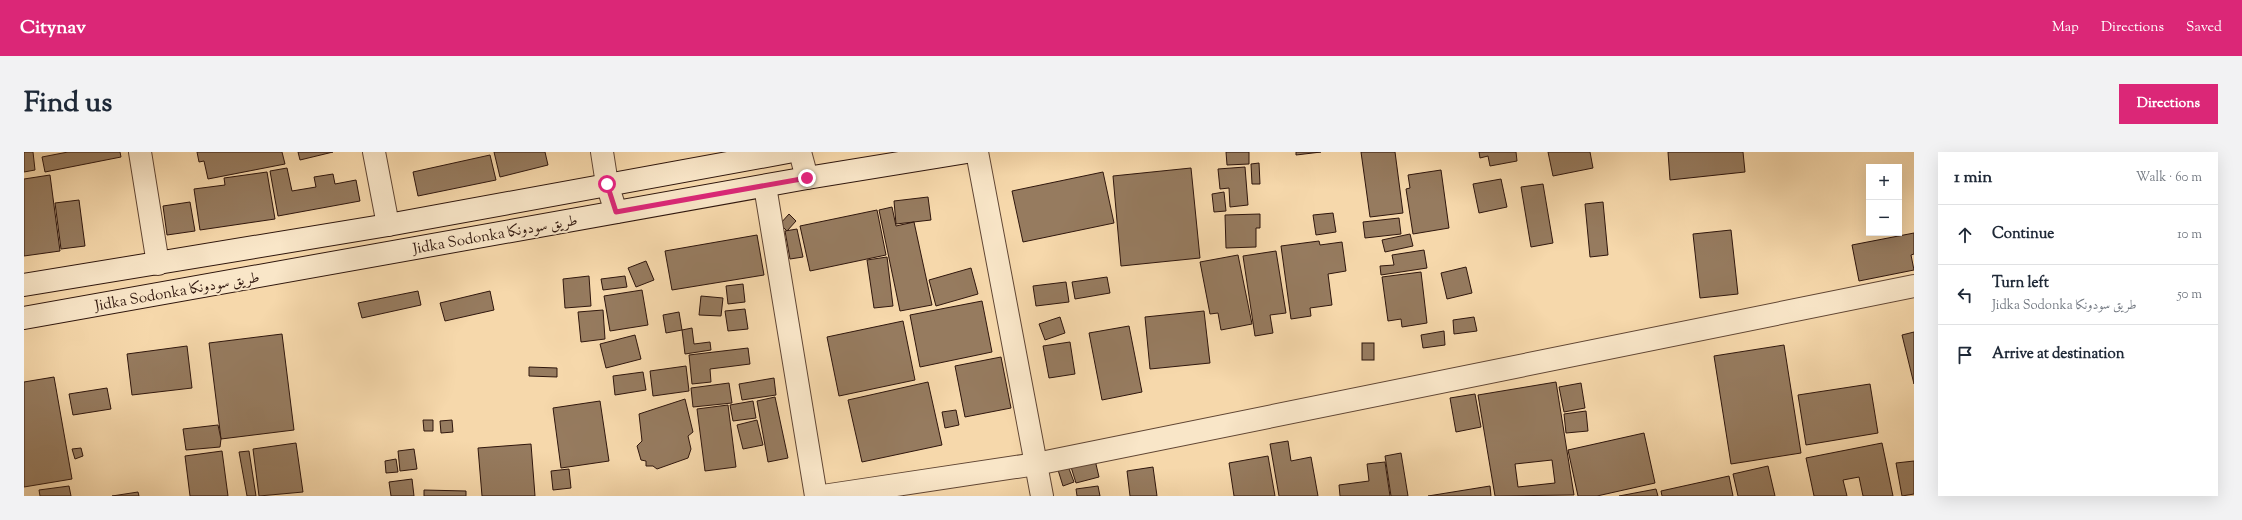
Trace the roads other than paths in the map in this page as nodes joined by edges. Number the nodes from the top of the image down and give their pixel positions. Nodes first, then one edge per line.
1 (140, 152) edge
2 (374, 152) edge
3 (602, 152) edge
4 (788, 152) edge
5 (800, 152) edge
6 (967, 152) edge
7 (977, 152) edge
8 (807, 178) junction
9 (607, 184) junction
10 (765, 186) junction
11 (616, 212) junction
12 (388, 224) junction
13 (158, 264) junction
14 (24, 285) edge
15 (1914, 286) edge
16 (24, 318) edge
17 (1036, 464) junction
18 (816, 496) edge
19 (823, 496) edge
20 (1042, 496) edge

1 - 13 street
2 - 12 street
3 - 9 street
4 - 9 street, Jidka Sodonka طريق سودونكا
5 - 8 street
6 - 8 street, Jidka Sodonka طريق سودونكا
7 - 17 street
8 - 10 street, Jidka Sodonka طريق سودونكا
9 - 11 street
9 - 12 street, Jidka Sodonka طريق سودونكا
10 - 11 street, Jidka Sodonka طريق سودونكا
10 - 18 street
11 - 16 street, Jidka Sodonka طريق سودونكا
12 - 13 street, Jidka Sodonka طريق سودونكا
13 - 14 street, Jidka Sodonka طريق سودونكا
15 - 17 street
17 - 19 street
17 - 20 street

